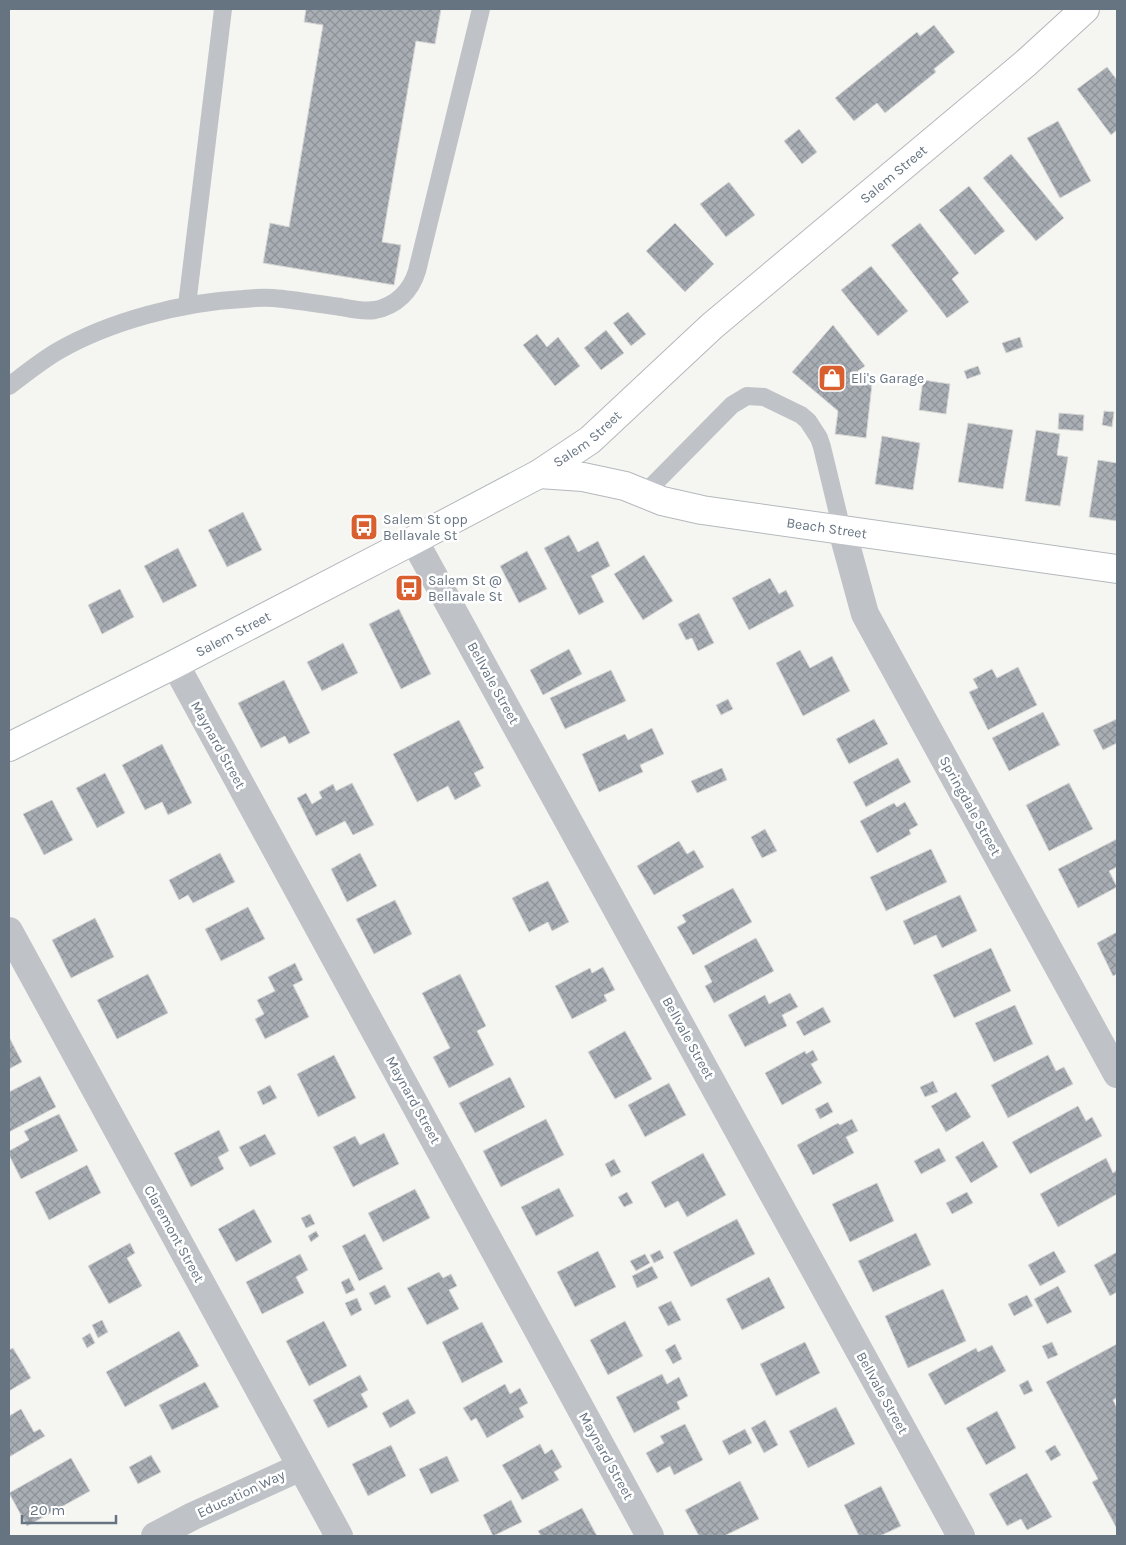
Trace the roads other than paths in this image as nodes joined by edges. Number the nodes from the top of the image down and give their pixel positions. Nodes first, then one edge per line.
1 (223, 9) edge
2 (481, 9) edge
3 (1085, 9) edge
4 (187, 305) junction
5 (9, 386) edge
6 (539, 474) junction
7 (644, 494) junction
8 (842, 530) junction
9 (414, 540) junction
10 (1117, 570) edge
11 (175, 664) junction
12 (9, 748) edge
13 (9, 931) edge
14 (1117, 1074) edge
15 (301, 1467) junction
16 (155, 1536) edge
17 (339, 1536) edge
18 (650, 1536) edge
19 (960, 1536) edge

1 - 4 lane
2 - 4 lane
3 - 6 main road, Salem Street
4 - 5 lane
6 - 7 main road, Beach Street
6 - 9 main road, Salem Street
7 - 8 main road, Beach Street
7 - 8 lane
8 - 10 main road, Beach Street
8 - 14 street, Springdale Street
9 - 11 main road, Salem Street
9 - 19 street, Bellvale Street
11 - 12 main road, Salem Street
11 - 18 street, Maynard Street
13 - 15 street, Claremont Street
15 - 16 street, Education Way
15 - 17 street, Claremont Street

